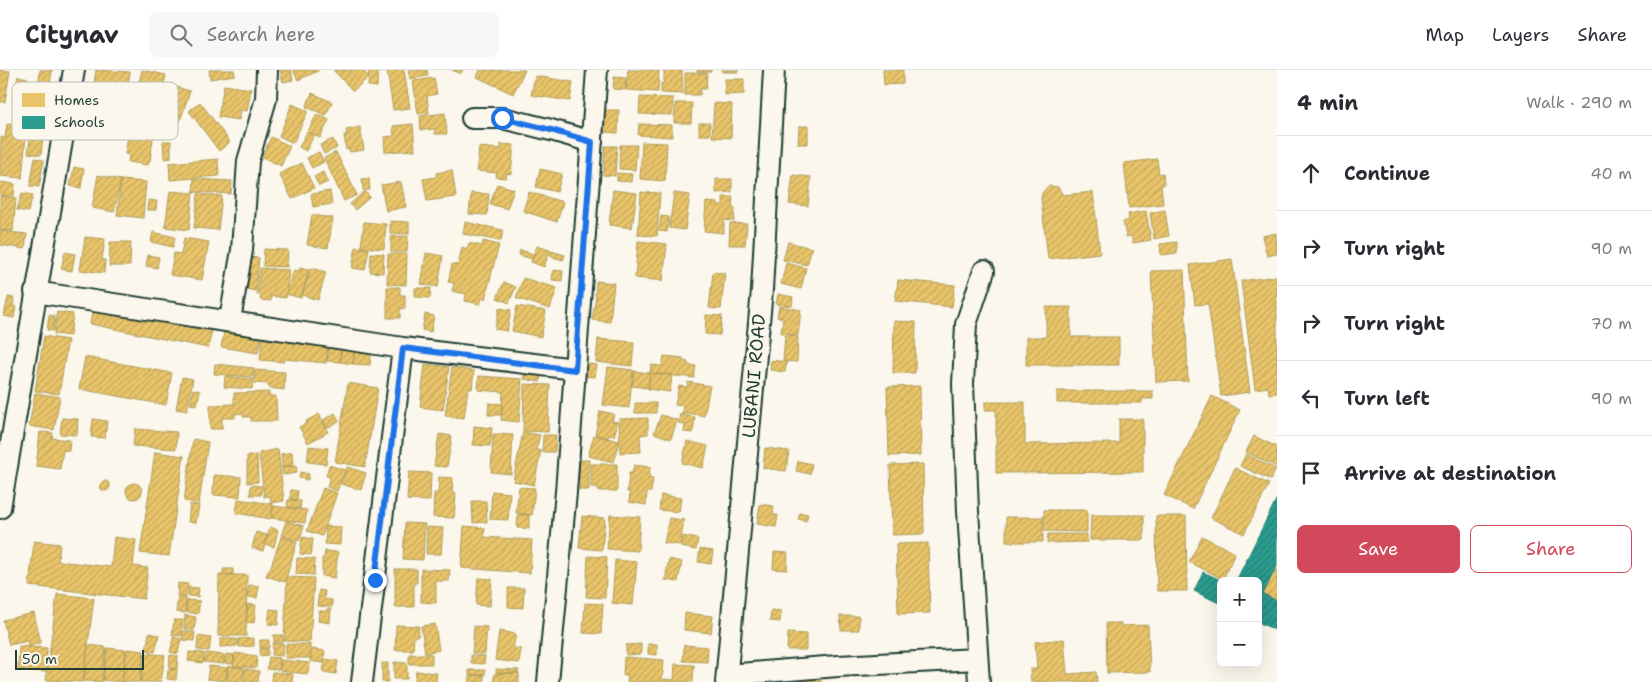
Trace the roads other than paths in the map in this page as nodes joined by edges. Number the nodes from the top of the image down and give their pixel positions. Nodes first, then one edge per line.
1 (267, 70) edge
2 (597, 70) edge
3 (774, 70) edge
4 (472, 118) dead end
5 (62, 140) edge
6 (592, 142) junction
7 (984, 271) dead end
8 (35, 292) junction
9 (230, 320) junction
10 (403, 348) junction
11 (575, 370) junction
12 (0, 508) edge
13 (977, 659) junction
14 (726, 678) edge
15 (362, 682) edge
16 (548, 682) edge
17 (979, 682) edge

1 - 9 street
2 - 6 street
3 - 14 street, LUBANI ROAD
4 - 6 street
5 - 8 street
6 - 11 street
7 - 13 street
8 - 9 street
8 - 12 street
9 - 10 street
10 - 11 street
10 - 15 street
11 - 16 street
13 - 14 street
13 - 17 street

